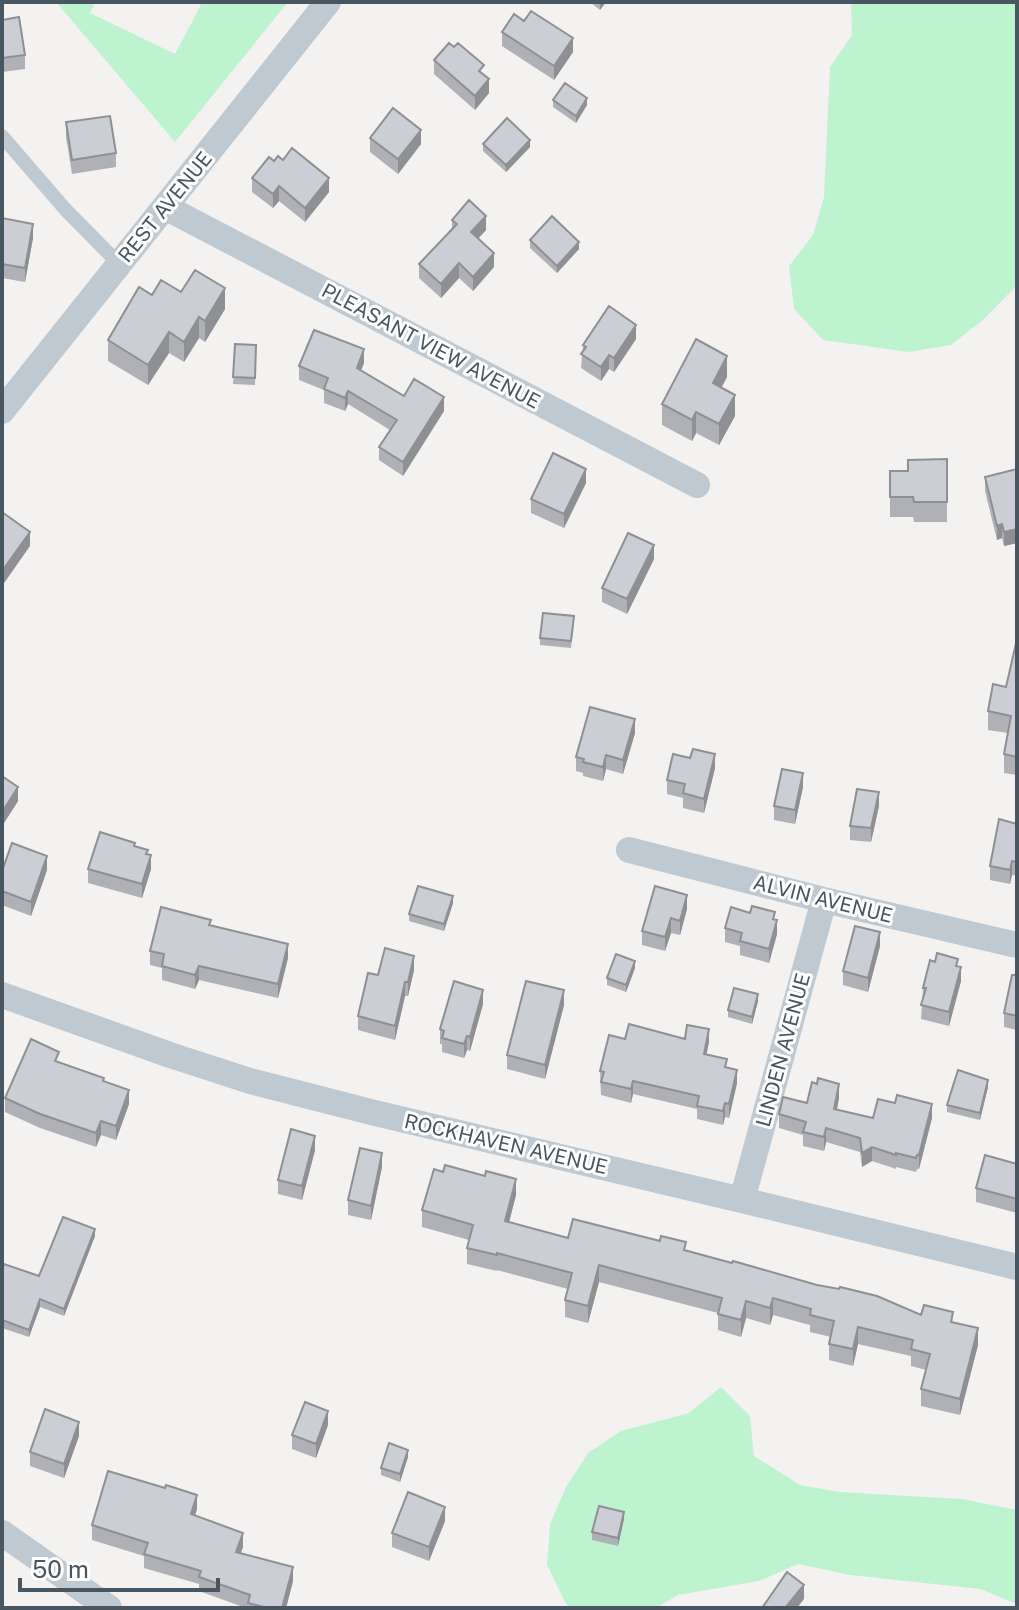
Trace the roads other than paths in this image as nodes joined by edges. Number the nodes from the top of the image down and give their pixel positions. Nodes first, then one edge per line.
1 (328, 2) edge
2 (2, 136) edge
3 (165, 207) junction
4 (119, 264) junction
5 (2, 411) edge
6 (697, 485) dead end
7 (629, 850) dead end
8 (824, 900) junction
9 (1017, 945) edge
10 (2, 995) edge
11 (742, 1200) junction
12 (1017, 1267) edge
13 (2, 1533) edge
14 (109, 1608) edge

1 - 3 street, REST AVENUE
2 - 4 lane
3 - 4 street, REST AVENUE
3 - 6 street, PLEASANT VIEW AVENUE
4 - 5 street, REST AVENUE
7 - 8 street, ALVIN AVENUE
8 - 9 street, ALVIN AVENUE
8 - 11 street, LINDEN AVENUE
10 - 11 street, ROCKHAVEN AVENUE
11 - 12 street, ROCKHAVEN AVENUE
13 - 14 street

